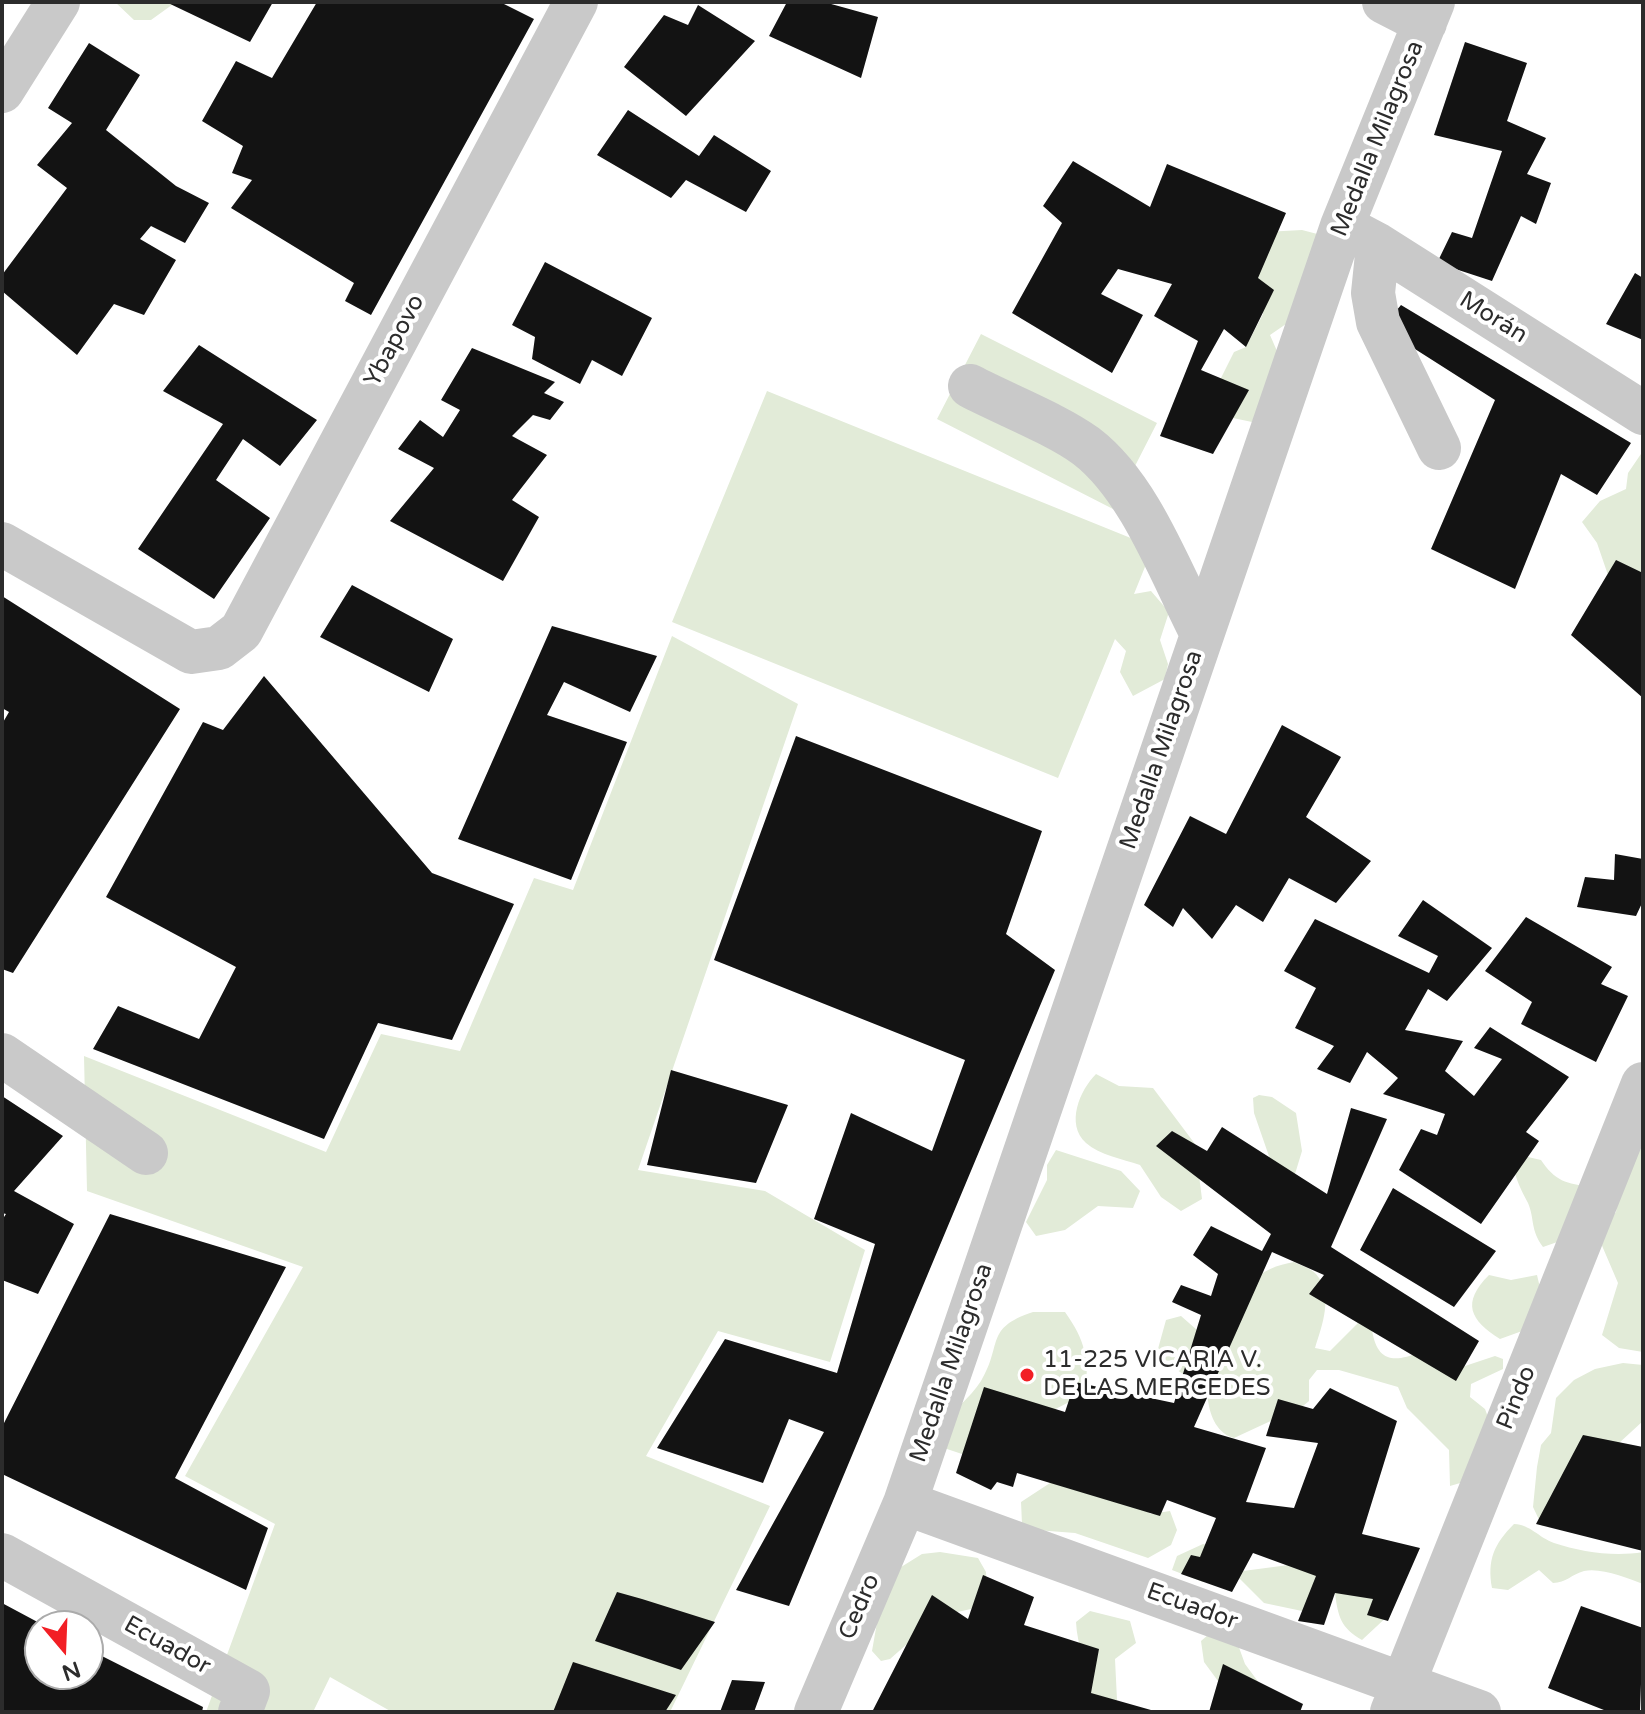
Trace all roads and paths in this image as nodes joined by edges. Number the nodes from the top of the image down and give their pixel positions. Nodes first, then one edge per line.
1 (58, 2) edge
2 (576, 2) edge
3 (1384, 2) edge
4 (1429, 12) edge
5 (2, 91) edge
6 (1360, 236) junction
7 (970, 386) dead end
8 (1643, 413) edge
9 (1439, 448) dead end
10 (2, 544) edge
11 (1202, 634) junction
12 (2, 1055) edge
13 (1643, 1084) edge
14 (146, 1153) dead end
15 (905, 1503) junction
16 (2, 1555) edge
17 (1397, 1698) edge
18 (244, 1701) edge
19 (816, 1712) edge
20 (1479, 1712) edge

1 - 5 street
2 - 10 street, Ybapovo
3 - 4 street
4 - 6 street, Medalla Milagrosa
6 - 8 street, Morán
6 - 9 street
6 - 11 street, Medalla Milagrosa
7 - 11 street
11 - 15 street, Medalla Milagrosa
12 - 14 street
13 - 17 street, Pindo
15 - 17 street, Ecuador
15 - 19 street, Cedro
16 - 18 street, Ecuador
17 - 20 street, Ecuador

